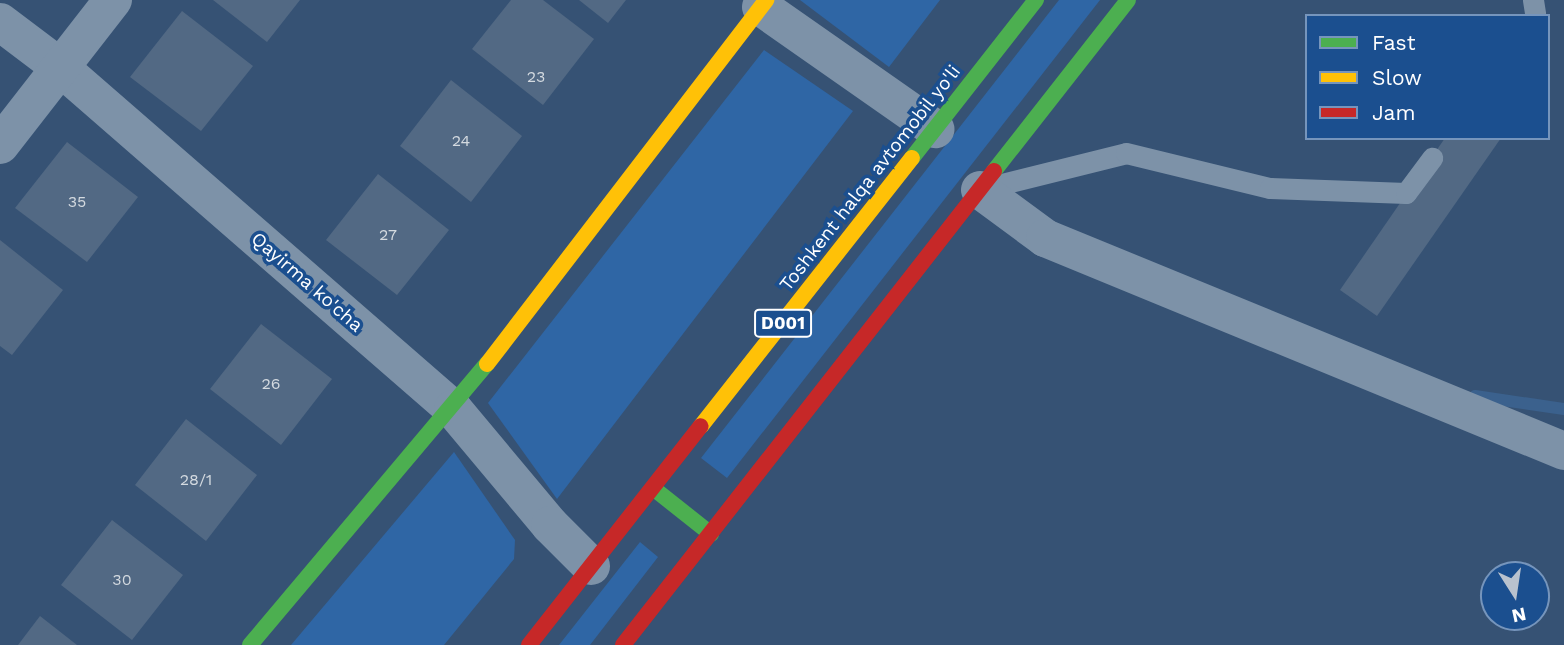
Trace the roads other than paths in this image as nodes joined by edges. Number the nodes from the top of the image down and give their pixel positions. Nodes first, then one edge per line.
1 (113, 0) edge
2 (1036, 0) edge
3 (1128, 0) edge
4 (763, 4) edge
5 (0, 22) edge
6 (61, 68) junction
7 (935, 129) junction
8 (0, 145) edge
9 (1432, 158) dead end
10 (979, 190) junction
11 (453, 409) junction
12 (1564, 451) edge
13 (653, 488) junction
14 (710, 534) junction
15 (591, 566) junction
16 (250, 645) edge
17 (529, 645) edge
18 (623, 645) edge

1 - 6 street
2 - 7 main road, Toshkent halqa avtomobil yo'li / D001
3 - 10 main road
4 - 7 street
4 - 11 main road
5 - 6 street, Qayirma ko'cha
6 - 8 street
6 - 11 street, Qayirma ko'cha
7 - 13 main road, Toshkent halqa avtomobil yo'li / D001
9 - 10 lane
10 - 12 street
10 - 14 main road
11 - 15 street, Qayirma ko'cha
11 - 16 main road
13 - 14 main road
13 - 15 main road, Toshkent halqa avtomobil yo'li / D001
14 - 18 main road
15 - 17 main road, Toshkent halqa avtomobil yo'li / D001

